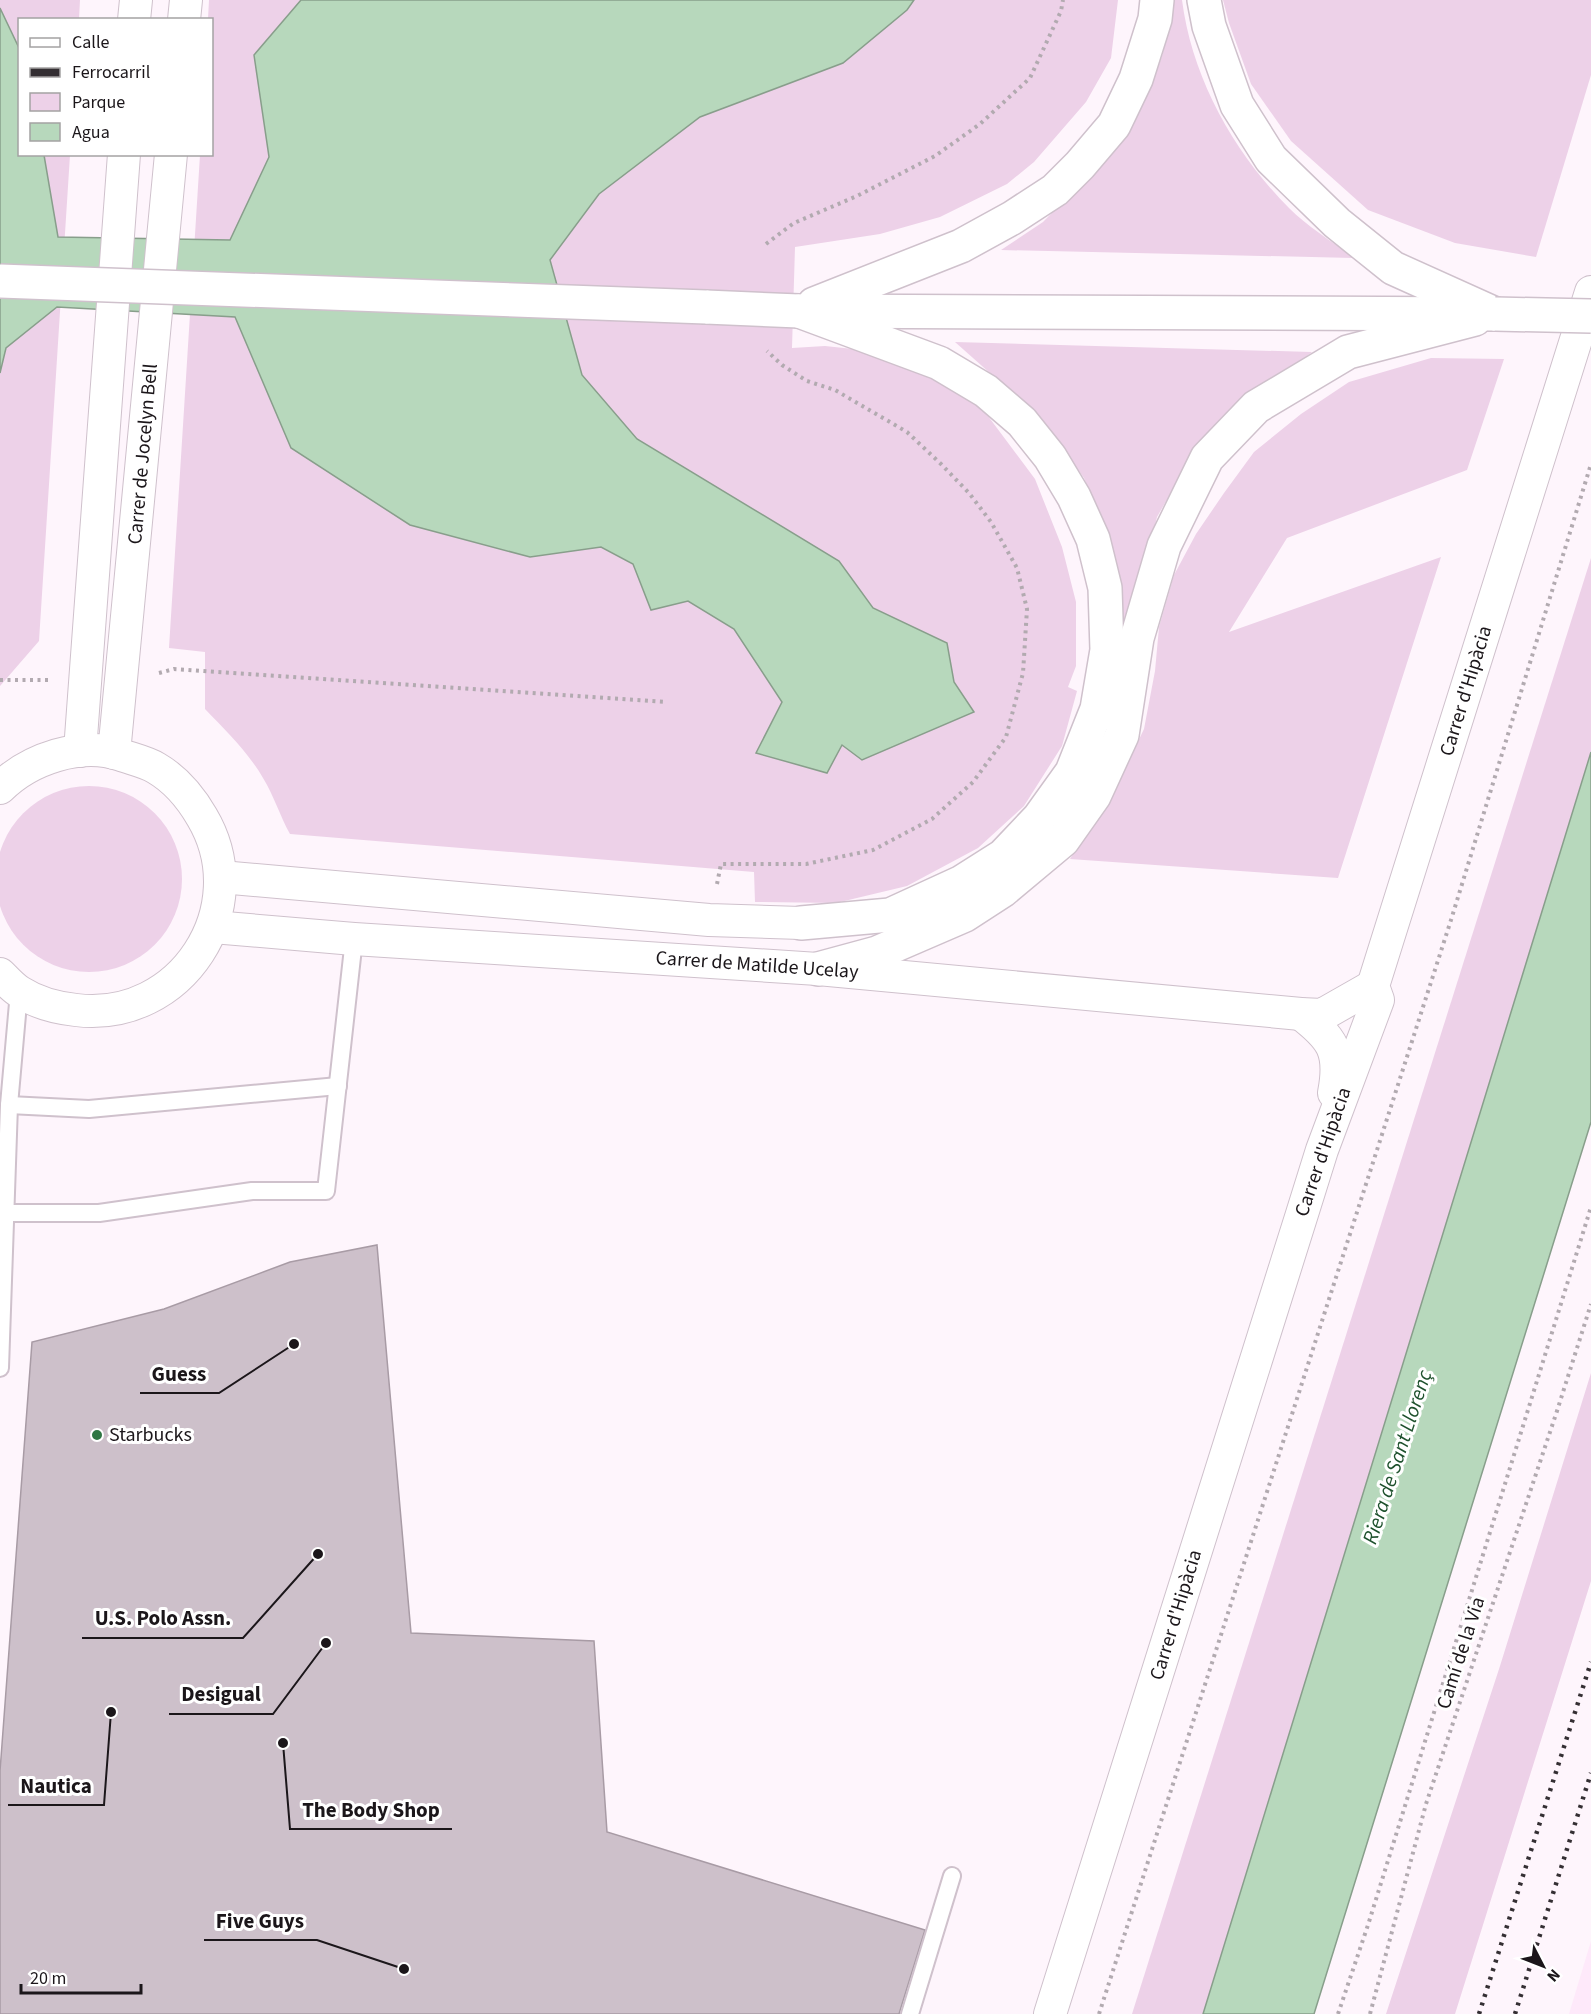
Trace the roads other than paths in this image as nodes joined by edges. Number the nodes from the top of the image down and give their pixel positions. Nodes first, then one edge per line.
1 (136, 0) edge
2 (186, 0) edge
3 (1157, 0) edge
4 (1204, 0) edge
5 (134, 18) edge
6 (184, 18) edge
7 (124, 156) edge
8 (171, 156) edge
9 (0, 281) edge
10 (1591, 292) edge
11 (799, 311) junction
12 (1494, 314) junction
13 (1591, 316) edge
14 (80, 751) junction
15 (114, 753) junction
16 (0, 788) edge
17 (221, 877) junction
18 (801, 923) joint
19 (213, 927) junction
20 (354, 939) junction
21 (818, 969) junction
22 (10, 983) edge
23 (1373, 986) junction
24 (1300, 1014) junction
25 (338, 1086) junction
26 (9, 1105) junction
27 (1322, 1150) junction
28 (5, 1214) junction
29 (0, 1368) edge
30 (952, 1876) dead end
31 (910, 2014) edge
32 (1050, 2014) edge

1 - 5 street
2 - 6 street
3 - 11 main road
4 - 12 main road
7 - 14 street, Carrer de Jocelyn Bell
8 - 15 street, Carrer de Jocelyn Bell
9 - 11 main road, bridge
10 - 23 street, Carrer d'Hipàcia
11 - 12 main road
11 - 18 main road
12 - 13 main road, bridge
12 - 21 main road
14 - 15 street
14 - 16 street
15 - 17 street
17 - 18 street
17 - 19 street
19 - 20 street, Carrer de Matilde Ucelay
19 - 22 street
20 - 21 street, Carrer de Matilde Ucelay
20 - 25 lane
21 - 24 street, Carrer de Matilde Ucelay
22 - 26 lane
23 - 24 street, Carrer de Matilde Ucelay
23 - 27 street, Carrer d'Hipàcia
24 - 27 street
25 - 26 lane
25 - 28 lane
26 - 28 lane
27 - 32 street, Carrer d'Hipàcia
28 - 29 lane
30 - 31 lane

